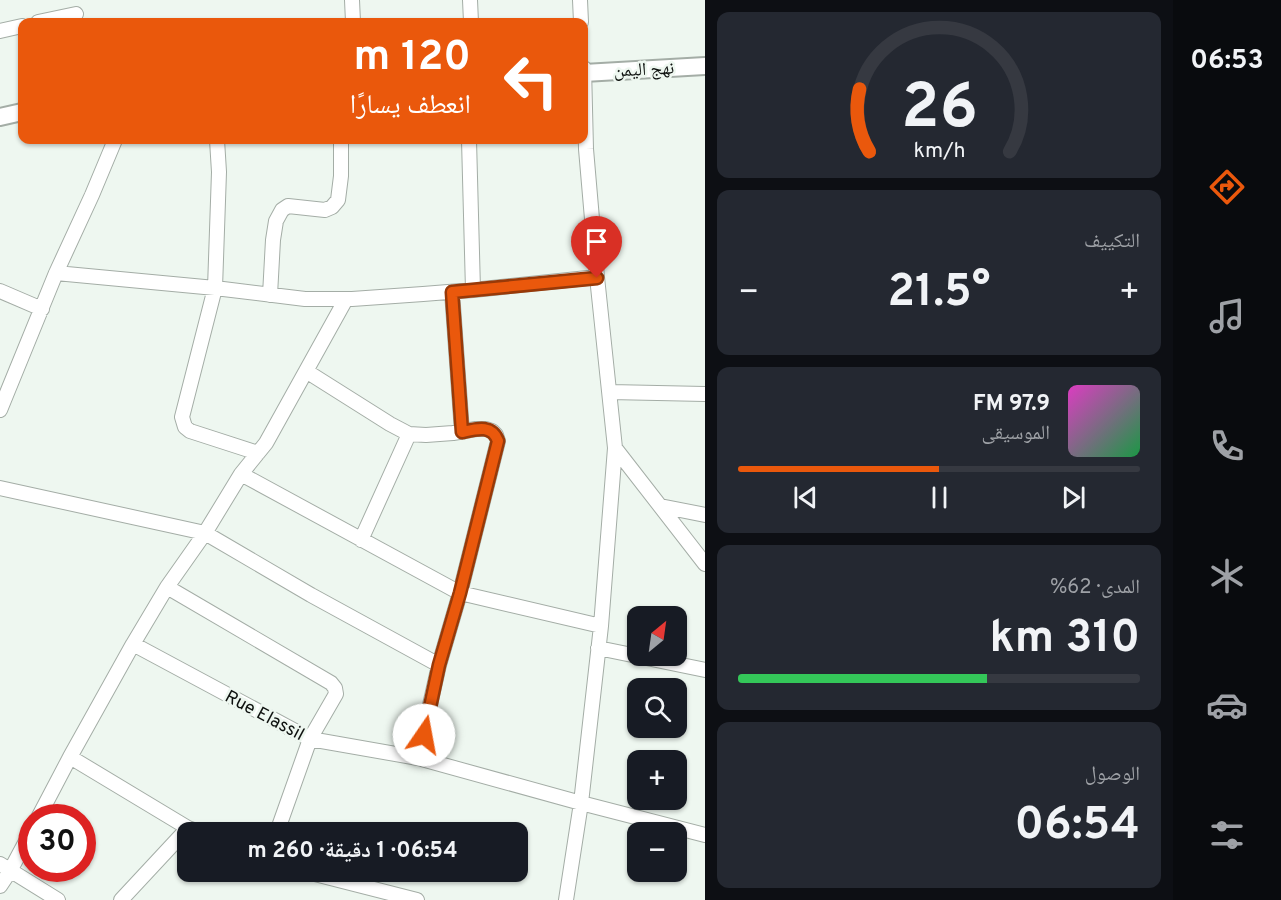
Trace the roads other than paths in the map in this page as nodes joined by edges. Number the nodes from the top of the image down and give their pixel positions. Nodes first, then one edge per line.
1 (75, 0) edge
2 (352, 0) edge
3 (470, 0) edge
4 (580, 0) edge
5 (77, 18) edge
6 (352, 18) edge
7 (471, 18) edge
8 (581, 18) edge
9 (18, 27) edge
10 (0, 31) edge
11 (705, 66) edge
12 (588, 71) edge
13 (18, 113) edge
14 (0, 117) edge
15 (113, 144) edge
16 (217, 144) edge
17 (341, 144) edge
18 (469, 144) edge
19 (586, 144) edge
20 (56, 273) junction
21 (597, 278) junction
22 (215, 288) junction
23 (473, 290) junction
24 (0, 291) edge
25 (452, 292) junction
26 (270, 295) junction
27 (346, 299) junction
28 (42, 309) junction
29 (306, 371) junction
30 (610, 392) junction
31 (705, 394) edge
32 (1, 407) edge
33 (462, 432) junction
34 (409, 434) junction
35 (615, 448) junction
36 (258, 453) junction
37 (241, 474) junction
38 (0, 488) edge
39 (660, 506) junction
40 (705, 515) edge
41 (205, 533) junction
42 (361, 540) junction
43 (705, 564) edge
44 (167, 587) junction
45 (460, 593) junction
46 (601, 626) junction
47 (133, 644) junction
48 (598, 648) junction
49 (439, 665) junction
50 (705, 670) edge
51 (310, 739) junction
52 (70, 757) junction
53 (418, 758) junction
54 (580, 803) junction
55 (45, 804) edge
56 (180, 822) edge
57 (281, 822) edge
58 (705, 835) edge
59 (177, 846) edge
60 (18, 850) edge
61 (5, 868) edge
62 (346, 882) edge
63 (0, 886) edge
64 (58, 900) edge
65 (121, 900) edge
66 (417, 900) edge
67 (566, 900) edge

1 - 5 street
2 - 6 street
3 - 7 street
4 - 8 street
9 - 10 street
11 - 12 street, نهج اليمن
13 - 14 street
15 - 20 street
16 - 22 street
17 - 26 street
18 - 23 street
19 - 21 street
20 - 22 street
20 - 28 street
21 - 23 street
21 - 30 street
22 - 26 street
22 - 36 street
23 - 25 street
24 - 28 street
25 - 27 street
25 - 33 street
26 - 27 street
27 - 29 street
28 - 32 street
29 - 34 street
29 - 36 street
30 - 31 street
30 - 35 street
33 - 34 street
33 - 45 street
34 - 42 street
35 - 39 street
35 - 46 street
36 - 37 street
37 - 41 street
37 - 42 street
38 - 41 street
39 - 40 street
39 - 43 street
41 - 44 street
41 - 49 street
42 - 45 street
44 - 47 street
44 - 51 street
45 - 46 street
45 - 49 street
46 - 48 street
47 - 51 street, Rue Elassil
47 - 52 street
48 - 50 street
48 - 54 street
49 - 53 street
51 - 53 street, Rue Elassil
51 - 57 street
52 - 55 street
52 - 56 street
53 - 54 street, Rue Elassil
54 - 58 street, Rue Elassil
54 - 67 street
59 - 65 street
60 - 61 street
61 - 63 street
61 - 64 street
62 - 66 street

